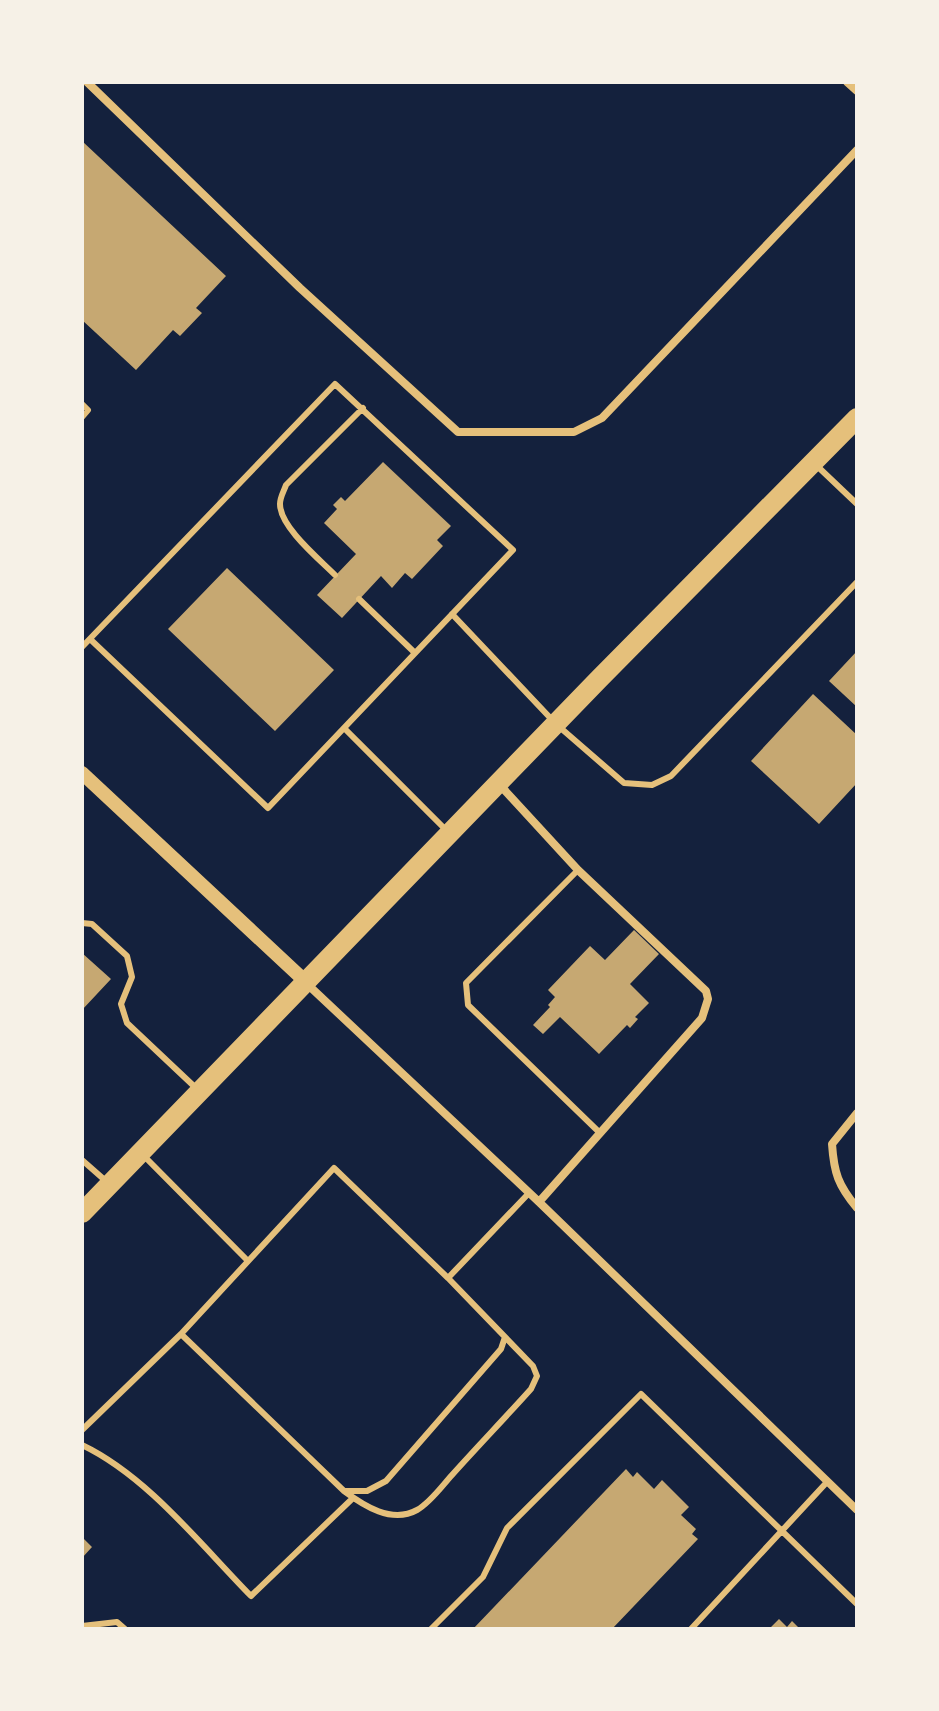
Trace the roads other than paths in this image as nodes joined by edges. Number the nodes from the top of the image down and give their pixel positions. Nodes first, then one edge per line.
1 (87, 82) edge
2 (847, 82) edge
3 (857, 91) edge
4 (857, 150) edge
5 (82, 404) edge
6 (363, 408) junction
7 (82, 417) edge
8 (857, 418) edge
9 (813, 462) junction
10 (857, 504) edge
11 (335, 575) dead end
12 (857, 582) edge
13 (359, 599) dead end
14 (452, 614) junction
15 (90, 639) junction
16 (82, 647) edge
17 (415, 653) junction
18 (556, 724) junction
19 (344, 728) junction
20 (82, 773) edge
21 (498, 783) junction
22 (449, 833) junction
23 (578, 870) junction
24 (82, 923) edge
25 (306, 982) junction
26 (199, 1092) junction
27 (857, 1113) edge
28 (600, 1133) junction
29 (140, 1152) junction
30 (82, 1160) edge
31 (110, 1184) junction
32 (529, 1193) junction
33 (539, 1202) junction
34 (857, 1208) edge
35 (82, 1213) edge
36 (248, 1261) junction
37 (448, 1278) junction
38 (181, 1334) junction
39 (505, 1337) junction
40 (82, 1430) edge
41 (82, 1445) edge
42 (827, 1482) junction
43 (344, 1491) junction
44 (857, 1493) edge
45 (353, 1498) junction
46 (845, 1499) junction
47 (857, 1510) edge
48 (782, 1531) junction
49 (857, 1604) edge
50 (82, 1626) edge
51 (125, 1629) edge
52 (431, 1629) edge
53 (691, 1629) edge

1 - 4 street
2 - 3 street
5 - 7 lane
6 - 11 lane
6 - 14 lane
6 - 15 lane
8 - 9 main road
9 - 10 lane
9 - 18 main road
12 - 18 lane
13 - 17 lane
14 - 17 lane
14 - 18 lane
15 - 16 lane
15 - 19 lane
17 - 19 lane
18 - 21 main road
19 - 22 lane
20 - 25 street
21 - 22 main road
21 - 23 street
22 - 25 main road
23 - 28 street
23 - 28 lane
24 - 26 lane
25 - 26 main road
25 - 32 street
26 - 29 main road
27 - 34 street
28 - 33 street
29 - 31 main road
29 - 36 lane
30 - 31 lane
31 - 35 main road
32 - 33 street
32 - 37 lane
33 - 42 street
36 - 37 lane
36 - 38 lane
37 - 39 lane
38 - 40 lane
38 - 43 lane
39 - 43 lane
39 - 45 lane
41 - 45 lane
42 - 46 street
42 - 48 lane
43 - 45 lane
44 - 46 street
46 - 47 street
48 - 49 lane
48 - 52 lane
48 - 53 lane
50 - 51 lane

